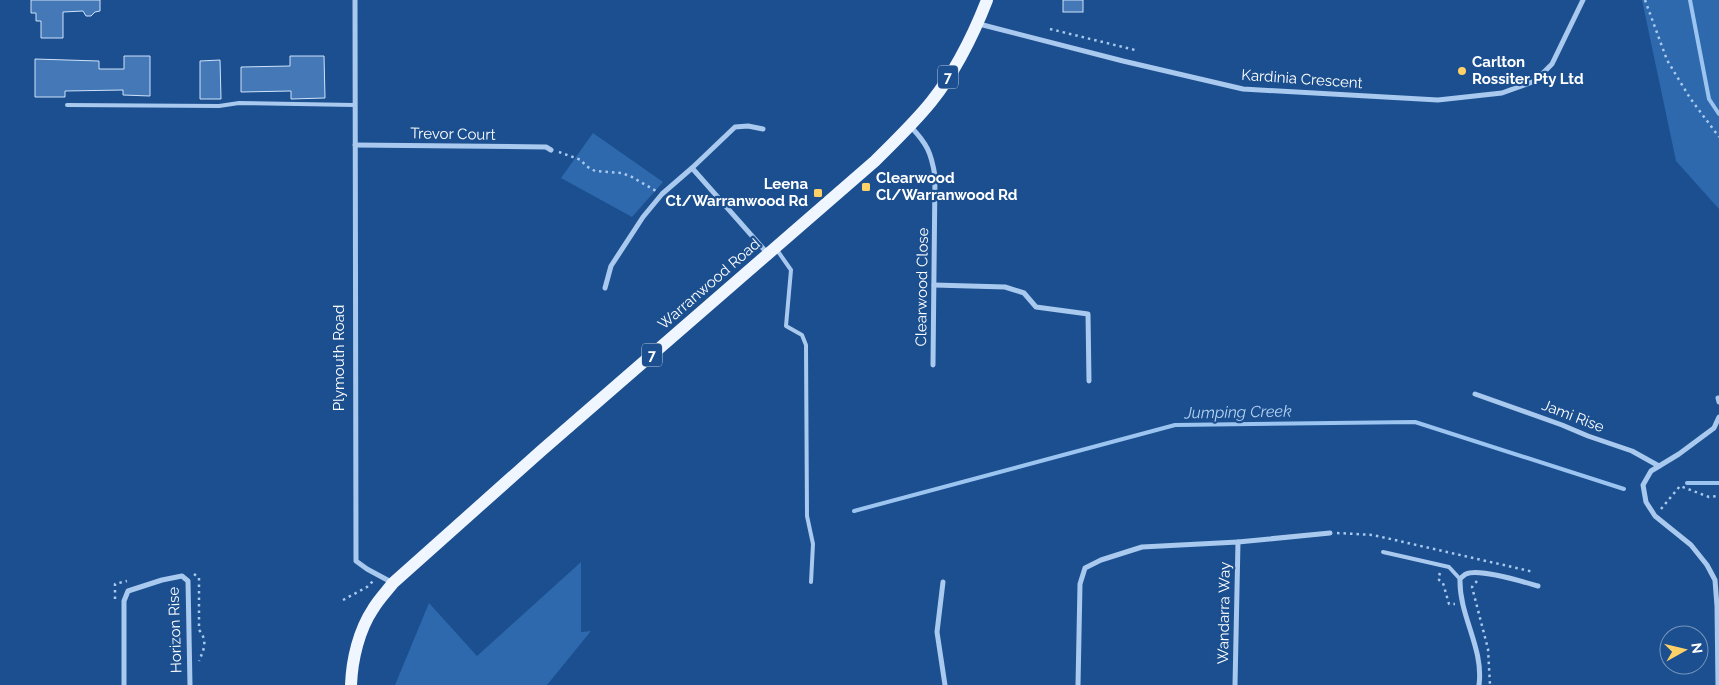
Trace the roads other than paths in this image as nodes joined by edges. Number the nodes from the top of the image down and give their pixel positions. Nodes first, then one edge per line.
1 (355, 0) edge
2 (987, 0) edge
3 (1583, 0) edge
4 (978, 23) junction
5 (354, 104) junction
6 (67, 105) dead end
7 (910, 126) junction
8 (763, 129) dead end
9 (354, 145) junction
10 (552, 150) road end
11 (692, 168) junction
12 (772, 252) junction
13 (934, 285) junction
14 (605, 288) dead end
15 (933, 364) dead end
16 (1089, 381) dead end
17 (1475, 394) dead end
18 (1719, 416) edge
19 (1659, 466) junction
20 (1330, 533) road end
21 (1238, 542) junction
22 (1383, 552) dead end
23 (1460, 579) junction
24 (811, 582) dead end
25 (944, 582) dead end
26 (393, 583) junction
27 (1538, 586) dead end
28 (124, 685) edge
29 (190, 685) edge
30 (351, 685) edge
31 (945, 685) edge
32 (1078, 685) edge
33 (1235, 685) edge
34 (1479, 685) edge
35 (1718, 685) edge

1 - 5 street, Plymouth Road
2 - 4 main road, Warranwood Road / 7
3 - 4 street, Kardinia Crescent
4 - 7 main road, Warranwood Road / 7
5 - 6 lane
5 - 9 street, Plymouth Road
7 - 12 main road, Warranwood Road / 7
7 - 13 street, Clearwood Close
8 - 11 street
9 - 10 street, Trevor Court
9 - 26 street, Plymouth Road
11 - 12 street
11 - 14 street
12 - 24 lane
12 - 26 main road, Warranwood Road / 7
13 - 15 street, Clearwood Close
13 - 16 street
17 - 19 street, Jami Rise
18 - 19 street
19 - 35 street
20 - 21 street, Wandarra Way
21 - 32 street, Wandarra Way
21 - 33 street, Wandarra Way
22 - 23 lane
23 - 27 street
23 - 34 street
25 - 31 street
26 - 30 main road, 7
28 - 29 street, Horizon Rise

